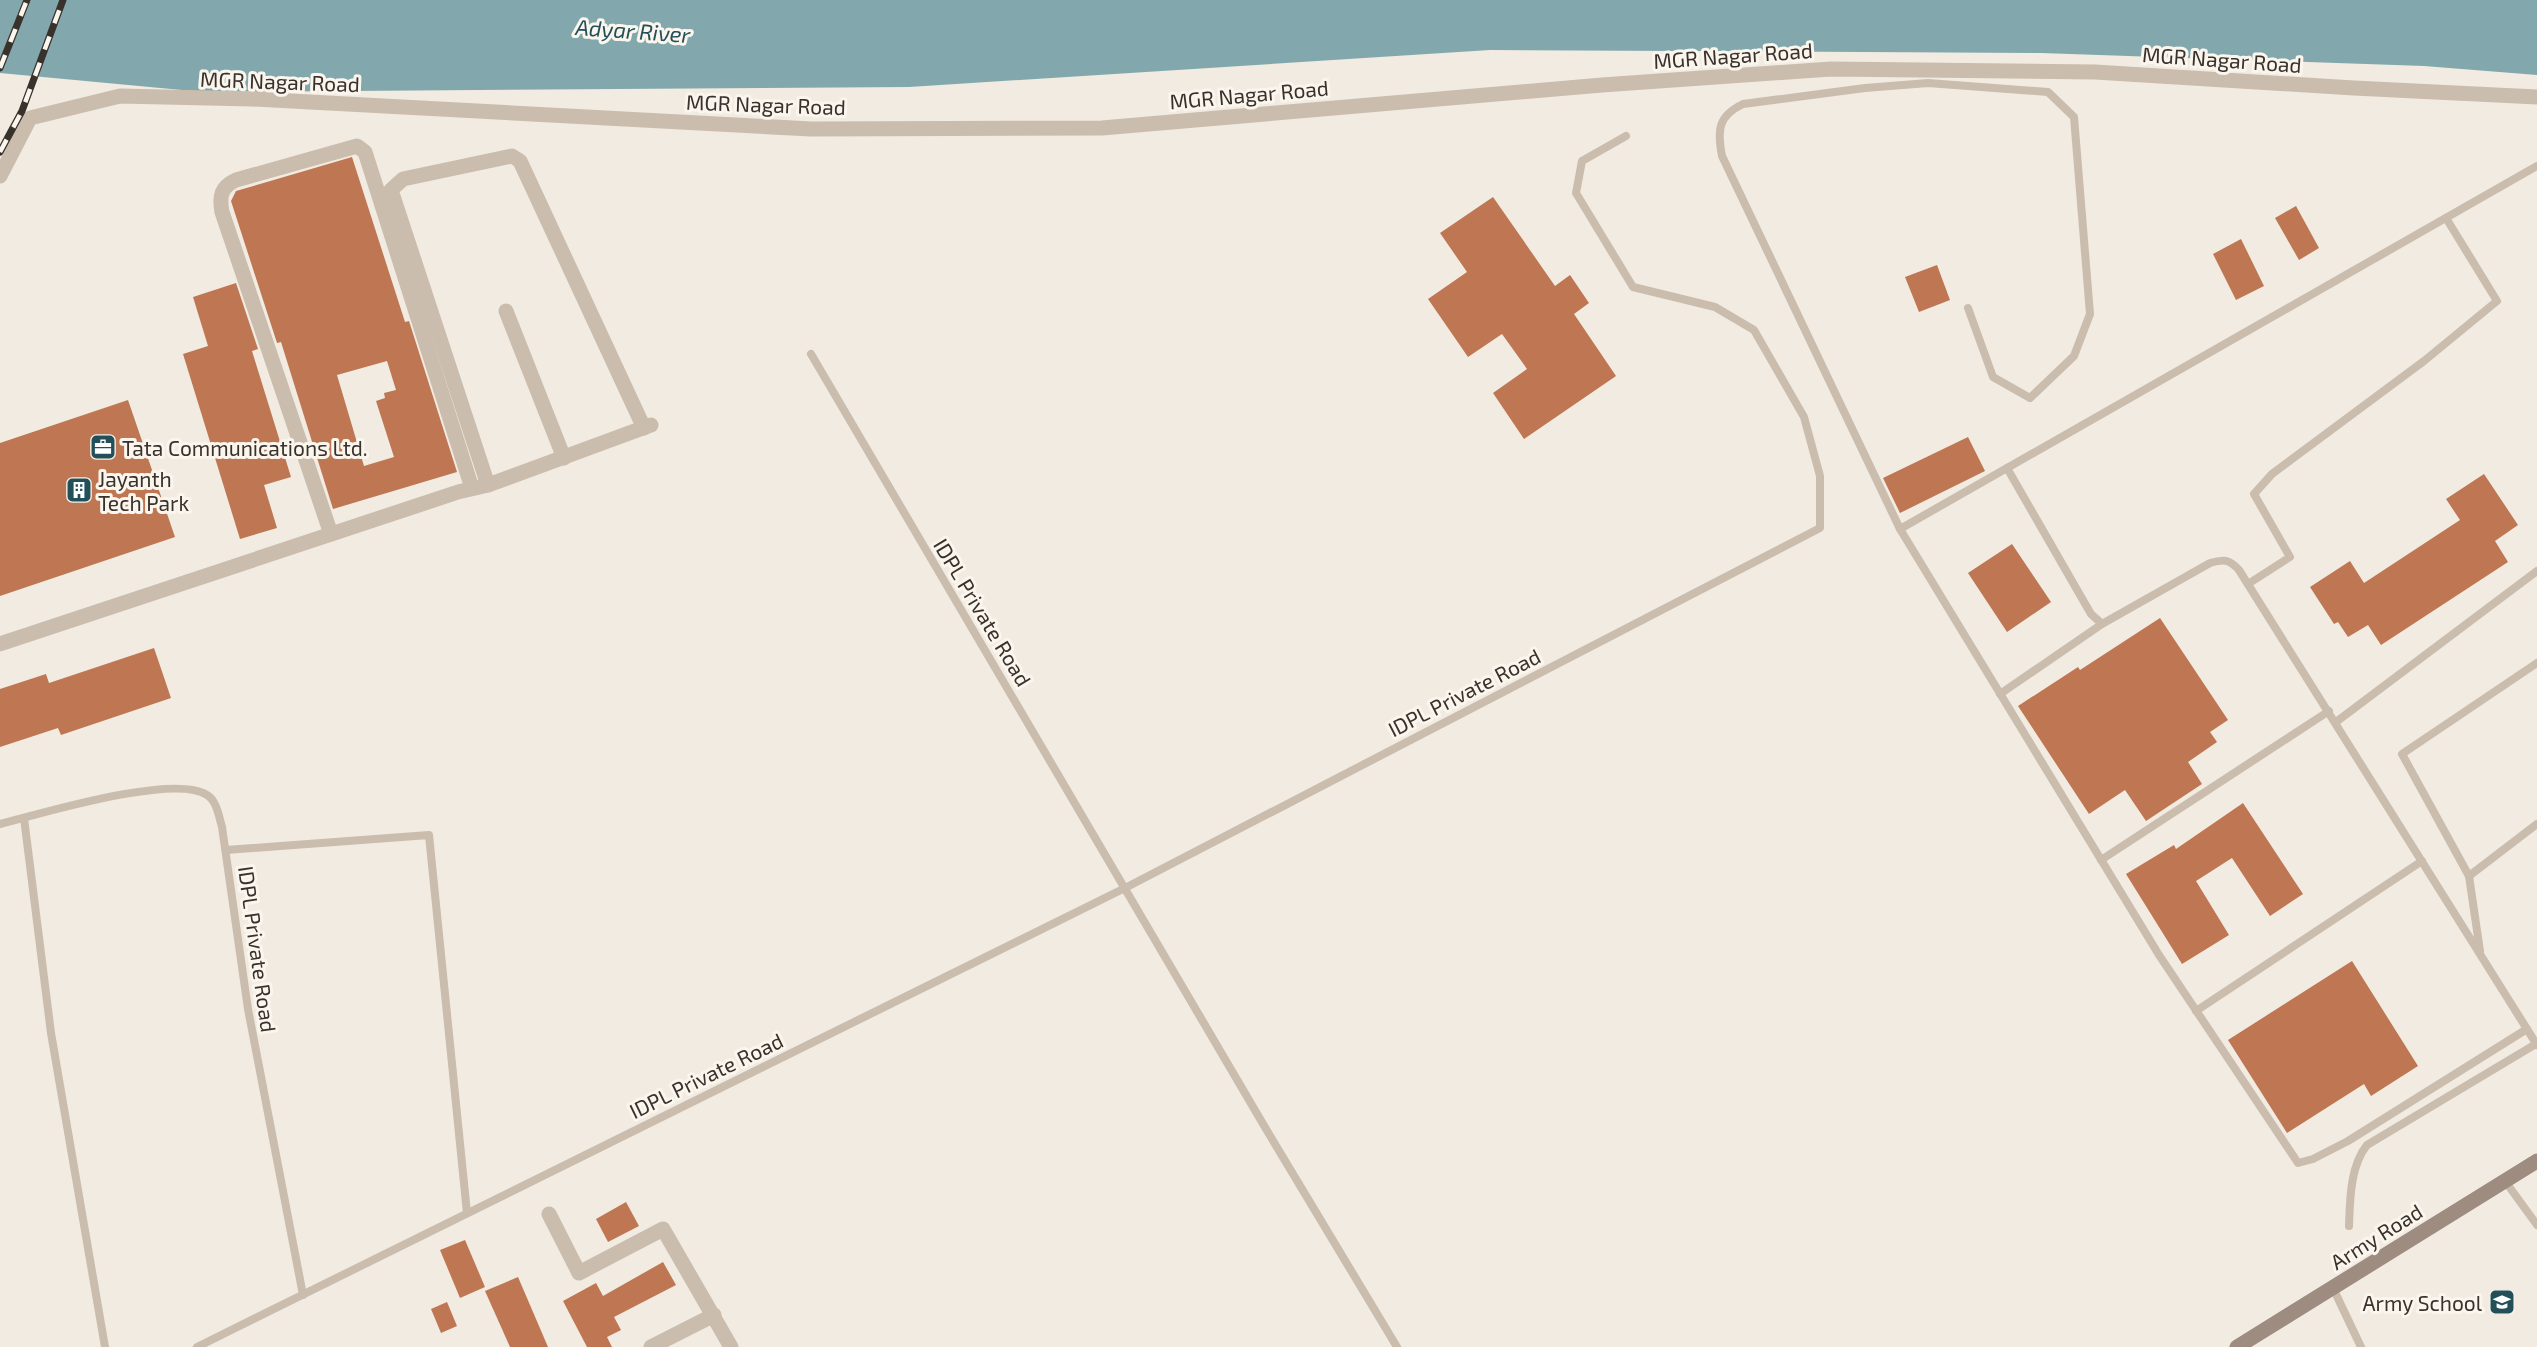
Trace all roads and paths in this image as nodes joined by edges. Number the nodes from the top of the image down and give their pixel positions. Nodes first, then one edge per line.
1 (2537, 97) edge
2 (1626, 136) dead end
3 (2537, 166) edge
4 (0, 176) edge
5 (2446, 218) junction
6 (1968, 308) dead end
7 (506, 311) dead end
8 (811, 354) dead end
9 (564, 458) junction
10 (2007, 468) junction
11 (488, 485) junction
12 (472, 488) junction
13 (1900, 529) junction
14 (331, 534) junction
15 (2537, 571) edge
16 (2248, 585) junction
17 (2102, 624) junction
18 (0, 644) edge
19 (2537, 663) edge
20 (2000, 694) junction
21 (2329, 711) junction
22 (2336, 722) junction
23 (24, 818) junction
24 (0, 824) edge
25 (2537, 824) edge
26 (226, 850) junction
27 (2102, 860) junction
28 (2422, 861) junction
29 (2469, 876) junction
30 (1125, 888) junction
31 (2480, 954) junction
32 (2196, 1011) junction
33 (2527, 1029) junction
34 (2537, 1044) edge
35 (2537, 1161) edge
36 (2505, 1181) junction
37 (467, 1213) junction
38 (549, 1214) dead end
39 (2537, 1225) edge
40 (2349, 1226) dead end
41 (2333, 1288) junction
42 (303, 1295) junction
43 (714, 1315) junction
44 (105, 1347) edge
45 (197, 1347) edge
46 (651, 1347) edge
47 (731, 1347) edge
48 (1397, 1347) edge
49 (2237, 1347) edge
50 (2361, 1347) edge

1 - 4 street, MGR Nagar Road
2 - 30 lane, IDPL Private Road
3 - 5 lane
5 - 10 lane
5 - 16 lane
6 - 13 lane
7 - 9 street
8 - 30 lane, IDPL Private Road
9 - 11 street
9 - 11 street
10 - 13 lane
10 - 17 lane
11 - 12 street
12 - 14 street
12 - 14 street
13 - 20 lane
14 - 18 street
15 - 22 lane
16 - 17 lane
16 - 21 lane
17 - 20 lane
19 - 29 lane
20 - 27 lane
21 - 22 lane
21 - 27 lane
22 - 28 lane
23 - 24 lane, IDPL Private Road
23 - 26 lane, IDPL Private Road
23 - 44 lane
25 - 29 lane
26 - 37 lane
26 - 42 lane, IDPL Private Road
27 - 32 lane
28 - 31 lane
28 - 32 lane
29 - 31 lane
30 - 37 lane, IDPL Private Road
30 - 48 lane
31 - 33 lane
32 - 33 lane
33 - 34 lane
34 - 40 lane
35 - 36 street, Army Road
36 - 39 lane
36 - 41 street, Army Road
37 - 42 lane, IDPL Private Road
38 - 43 street
41 - 49 street, Army Road
41 - 50 lane
42 - 45 lane, IDPL Private Road
43 - 46 street
43 - 47 street

